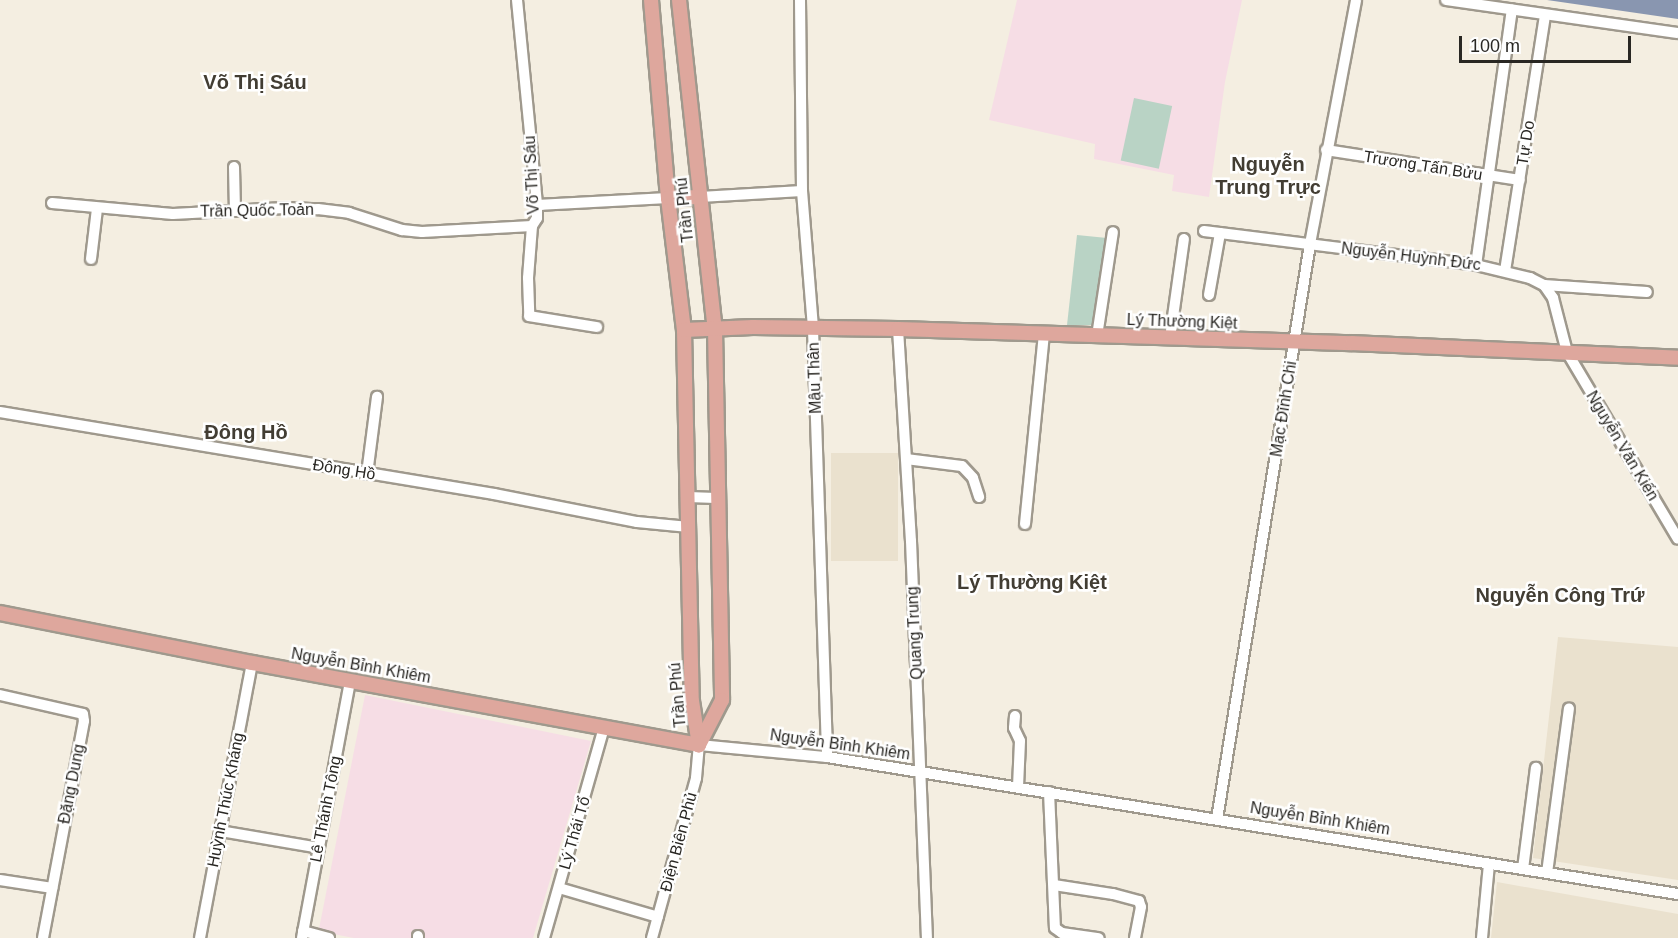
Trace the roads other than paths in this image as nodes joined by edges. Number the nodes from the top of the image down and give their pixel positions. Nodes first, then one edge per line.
1 (517, 0) edge
2 (651, 0) edge
3 (679, 0) edge
4 (800, 0) edge
5 (1356, 0) edge
6 (1446, 0) edge
7 (1512, 10) junction
8 (1545, 15) junction
9 (1678, 33) edge
10 (1326, 150) junction
11 (234, 167) dead end
12 (1487, 176) junction
13 (1520, 180) junction
14 (802, 191) junction
15 (700, 196) junction
16 (668, 198) junction
17 (52, 203) dead end
18 (537, 205) junction
19 (97, 209) junction
20 (235, 211) junction
21 (532, 226) junction
22 (1204, 231) dead end
23 (1113, 232) dead end
24 (1220, 233) junction
25 (1184, 239) dead end
26 (1310, 244) junction
27 (91, 259) dead end
28 (1476, 265) junction
29 (1505, 271) junction
30 (1544, 285) junction
31 (1647, 292) dead end
32 (1209, 295) dead end
33 (597, 327) dead end
34 (715, 329) junction
35 (813, 329) junction
36 (898, 329) junction
37 (684, 330) junction
38 (1044, 334) junction
39 (1097, 336) junction
40 (1170, 338) junction
41 (1295, 343) junction
42 (1567, 352) junction
43 (1678, 358) edge
44 (377, 397) dead end
45 (0, 412) edge
46 (906, 459) junction
47 (367, 474) junction
48 (688, 497) junction
49 (979, 497) dead end
50 (717, 498) junction
51 (1025, 524) dead end
52 (689, 527) junction
53 (1678, 539) edge
54 (0, 613) edge
55 (252, 663) junction
56 (350, 681) junction
57 (0, 695) edge
58 (1569, 708) dead end
59 (1015, 716) dead end
60 (604, 727) junction
61 (699, 745) junction
62 (827, 757) junction
63 (1536, 768) dead end
64 (922, 773) junction
65 (1018, 786) junction
66 (1049, 792) junction
67 (1217, 819) junction
68 (220, 831) junction
69 (319, 848) junction
70 (1489, 864) junction
71 (1523, 869) junction
72 (1547, 873) junction
73 (0, 880) edge
74 (1054, 885) junction
75 (52, 888) junction
76 (559, 888) junction
77 (1678, 894) edge
78 (658, 918) junction
79 (302, 935) edge
80 (43, 938) edge
81 (200, 938) edge
82 (329, 938) edge
83 (544, 938) edge
84 (652, 938) edge
85 (927, 938) edge
86 (1099, 938) edge
87 (1136, 938) edge
88 (1482, 938) edge

1 - 18 street, Võ Thị Sáu
2 - 16 main road, Trần Phú
3 - 15 main road, Trần Phú
4 - 14 street, Mậu Thân
5 - 10 street, Mạc Đĩnh Chi
6 - 7 street
7 - 8 street
7 - 12 street, Tự Do
8 - 9 street
8 - 13 street, Tự Do
10 - 12 street, Trương Tấn Bửu
10 - 26 street, Mạc Đĩnh Chi
11 - 20 street
12 - 13 street, Trương Tấn Bửu
12 - 28 street, Tự Do
13 - 29 street, Tự Do
14 - 15 street
14 - 35 street, Mậu Thân
15 - 16 main road
15 - 34 main road, Trần Phú
16 - 18 street
16 - 37 main road, Trần Phú
17 - 19 street, Trần Quốc Toản
18 - 21 street, Võ Thị Sáu
19 - 20 street, Trần Quốc Toản
19 - 27 street
20 - 21 street, Trần Quốc Toản
21 - 33 street, Võ Thị Sáu
22 - 24 street, Nguyễn Huỳnh Đức
23 - 39 street
24 - 26 street, Nguyễn Huỳnh Đức
24 - 32 street
25 - 40 street
26 - 28 street, Nguyễn Huỳnh Đức
26 - 41 street, Mạc Đĩnh Chi
28 - 29 street, Nguyễn Huỳnh Đức
29 - 30 street, Nguyễn Huỳnh Đức
30 - 31 street, Nguyễn Huỳnh Đức
30 - 42 street
34 - 35 main road, Lý Thường Kiệt
34 - 37 main road, Lý Thường Kiệt
34 - 50 main road, Trần Phú
35 - 36 main road, Lý Thường Kiệt
35 - 62 street, Mậu Thân
36 - 38 main road, Lý Thường Kiệt
36 - 46 street, Quang Trung
37 - 48 main road, Trần Phú
38 - 39 main road, Lý Thường Kiệt
38 - 51 street
39 - 40 main road, Lý Thường Kiệt
40 - 41 main road, Lý Thường Kiệt
41 - 42 main road, Lý Thường Kiệt
41 - 67 street, Mạc Đĩnh Chi
42 - 43 main road, Lý Thường Kiệt
42 - 53 street, Nguyễn Văn Kiến
44 - 47 street
45 - 47 street, Đông Hồ
46 - 49 street
46 - 64 street, Quang Trung
47 - 52 street, Đông Hồ
48 - 50 street
48 - 52 main road, Trần Phú
50 - 61 main road, Trần Phú
52 - 61 main road, Trần Phú
54 - 55 main road, Nguyễn Bỉnh Khiêm
55 - 56 main road, Nguyễn Bỉnh Khiêm
55 - 68 street, Huỳnh Thúc Kháng
56 - 60 main road, Nguyễn Bỉnh Khiêm
56 - 69 street, Lê Thánh Tông
57 - 75 street, Đặng Dung
58 - 72 street
59 - 65 street
60 - 61 main road, Nguyễn Bỉnh Khiêm
60 - 76 street, Lý Thái Tổ
61 - 62 street, Nguyễn Bỉnh Khiêm
61 - 78 street, Điện Biên Phủ
62 - 64 street, Nguyễn Bỉnh Khiêm
63 - 71 street
64 - 65 street, Nguyễn Bỉnh Khiêm
64 - 85 street, Quang Trung
65 - 66 street, Nguyễn Bỉnh Khiêm
66 - 67 street, Nguyễn Bỉnh Khiêm
66 - 74 street
67 - 70 street, Nguyễn Bỉnh Khiêm
68 - 69 street
68 - 81 street, Huỳnh Thúc Kháng
69 - 79 street, Lê Thánh Tông
70 - 71 street, Nguyễn Bỉnh Khiêm
70 - 88 street
71 - 72 street, Nguyễn Bỉnh Khiêm
72 - 77 street, Nguyễn Bỉnh Khiêm
73 - 75 street
74 - 86 street
74 - 87 street
75 - 80 street, Đặng Dung
76 - 78 street
76 - 83 street, Lý Thái Tổ
78 - 84 street, Điện Biên Phủ
79 - 82 street

